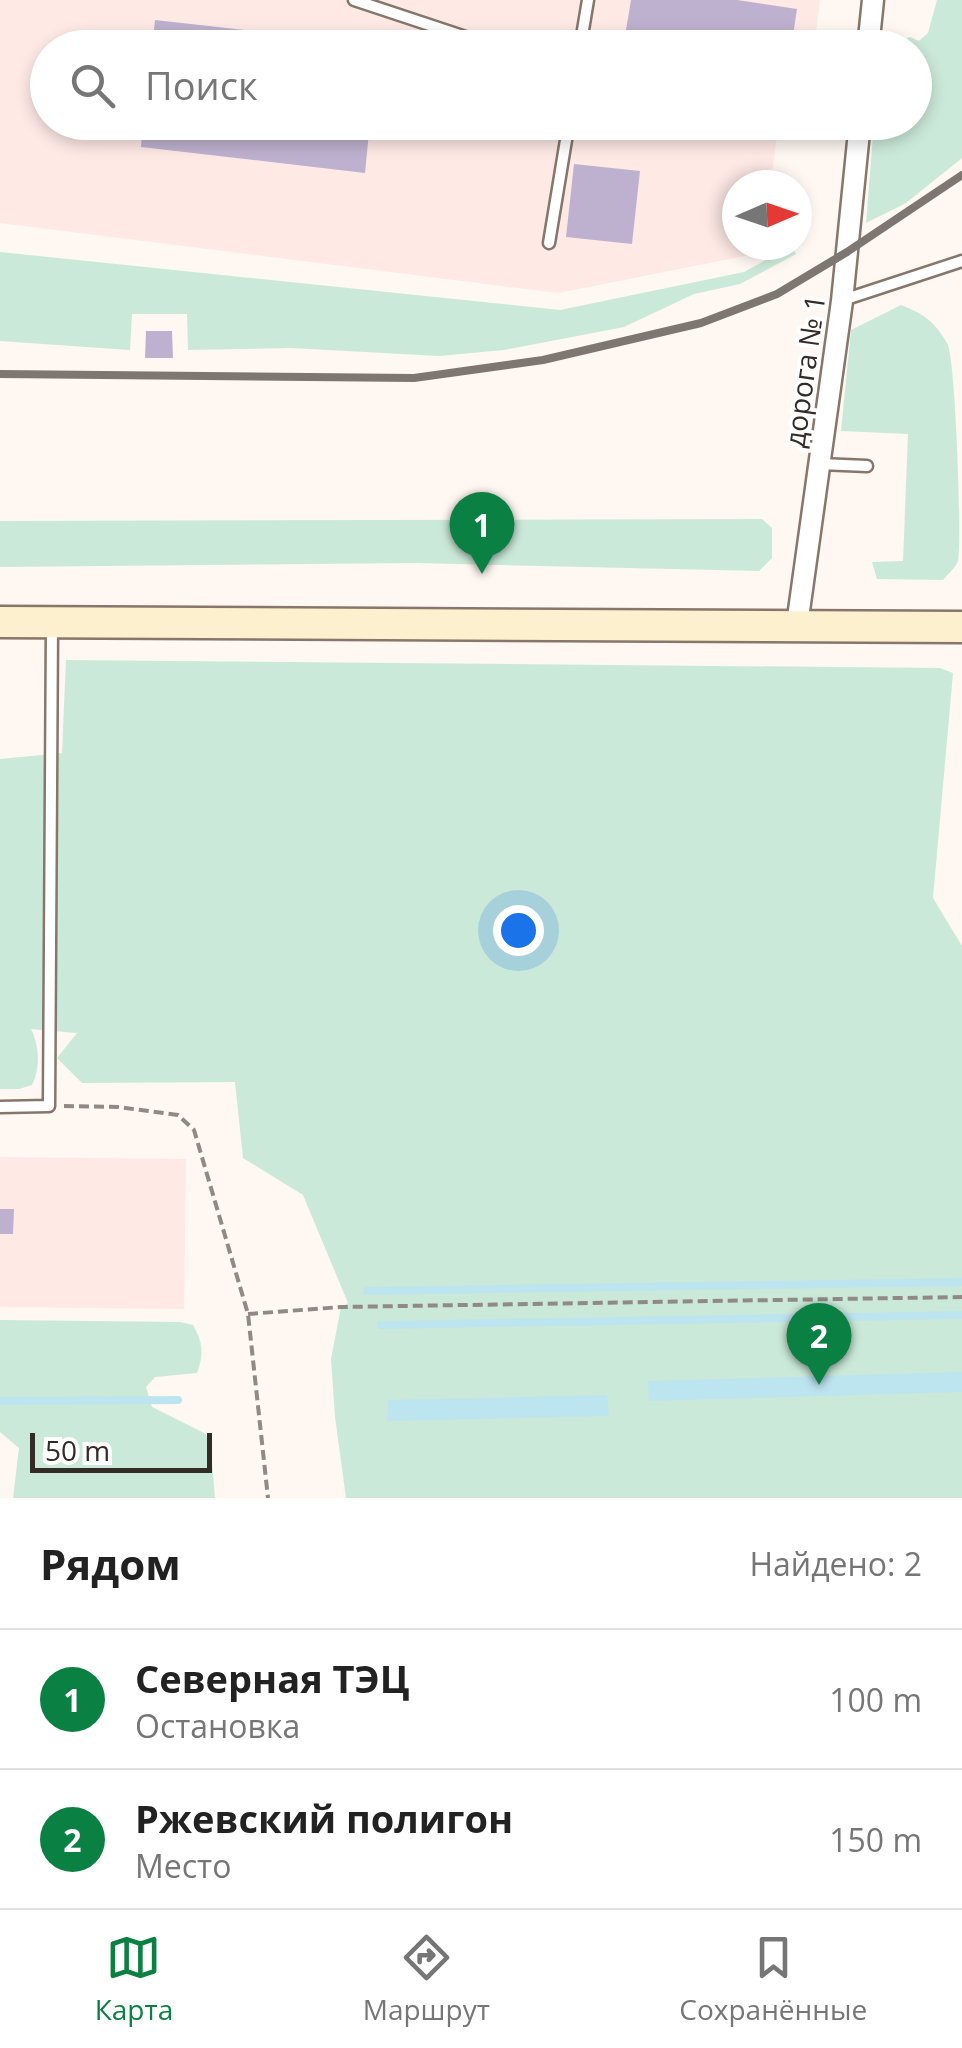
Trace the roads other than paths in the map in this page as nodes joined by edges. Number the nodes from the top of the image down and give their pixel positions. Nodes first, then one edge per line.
1 (354, 0) edge
2 (588, 0) edge
3 (873, 0) edge
4 (445, 30) edge
5 (583, 30) edge
6 (870, 30) edge
7 (565, 140) edge
8 (858, 140) edge
9 (549, 244) dead end
10 (962, 261) edge
11 (842, 301) junction
12 (820, 464) junction
13 (866, 466) dead end
14 (0, 622) edge
15 (52, 622) junction
16 (797, 625) junction
17 (962, 627) edge
18 (0, 1107) edge

1 - 4 lane
2 - 5 lane
3 - 6 street
7 - 9 lane
8 - 11 street, дорога № 1
10 - 11 lane
11 - 12 street, дорога № 1
12 - 13 lane
12 - 16 street, дорога № 1
14 - 15 main road
15 - 16 main road
15 - 18 lane
16 - 17 main road

